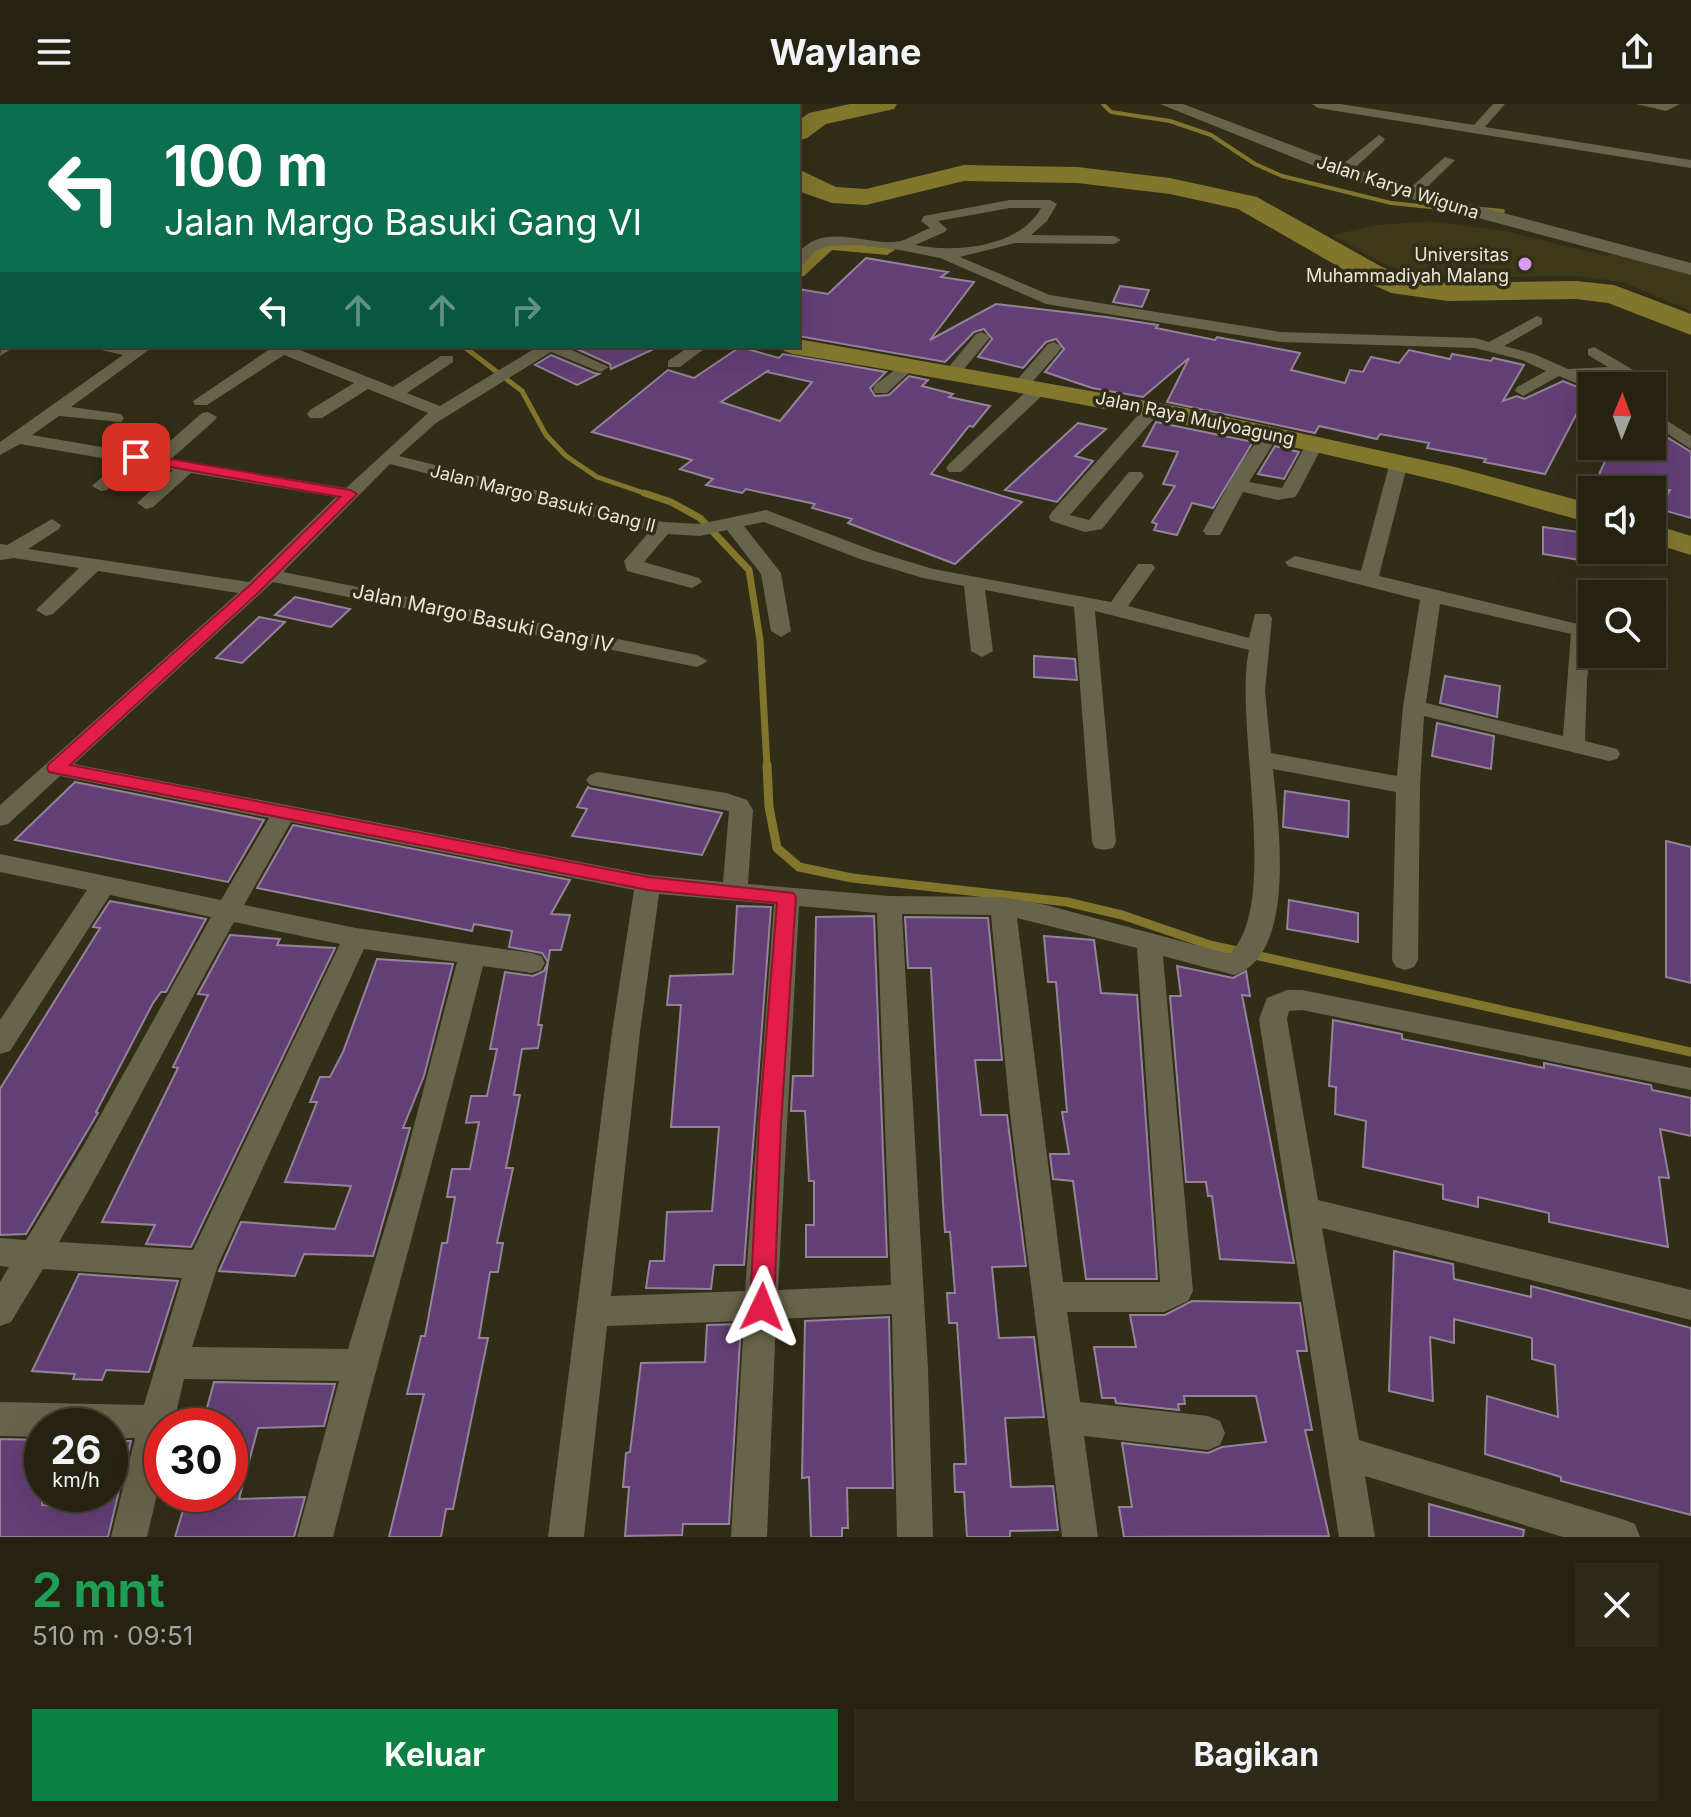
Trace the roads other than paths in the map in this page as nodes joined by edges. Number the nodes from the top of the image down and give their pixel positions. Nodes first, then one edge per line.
1 (1168, 104) edge
2 (1481, 104) edge
3 (1499, 104) edge
4 (1642, 104) edge
5 (1674, 104) edge
6 (1326, 105) edge
7 (1378, 109) edge
8 (1459, 127) junction
9 (1481, 134) junction
10 (1379, 139) dead end
11 (1449, 160) dead end
12 (1691, 164) edge
13 (1343, 171) junction
14 (1413, 193) junction
15 (1016, 239) junction
16 (1114, 240) dead end
17 (900, 246) junction
18 (944, 255) junction
19 (800, 260) edge
20 (1691, 269) edge
21 (1537, 321) dead end
22 (982, 337) dead end
23 (800, 347) edge
24 (1054, 347) dead end
25 (1491, 347) junction
26 (278, 348) edge
27 (281, 348) edge
28 (547, 348) edge
29 (555, 348) edge
30 (697, 348) edge
31 (140, 350) edge
32 (1594, 352) dead end
33 (447, 359) dead end
34 (674, 364) dead end
35 (909, 364) junction
36 (601, 367) dead end
37 (953, 372) junction
38 (1554, 374) junction
39 (1578, 381) edge
40 (366, 383) junction
41 (1031, 386) junction
42 (881, 389) dead end
43 (1523, 391) dead end
44 (394, 394) junction
45 (1153, 409) junction
46 (56, 410) junction
47 (440, 412) junction
48 (316, 414) dead end
49 (115, 418) dead end
50 (0, 425) edge
51 (1666, 425) edge
52 (1271, 433) junction
53 (22, 434) junction
54 (1688, 438) edge
55 (1315, 443) junction
56 (0, 450) edge
57 (136, 457) junction
58 (386, 458) junction
59 (158, 461) junction
60 (1399, 462) junction
61 (188, 466) junction
62 (955, 468) dead end
63 (1135, 476) dead end
64 (1239, 485) junction
65 (101, 486) dead end
66 (350, 494) junction
67 (146, 503) dead end
68 (1578, 510) edge
69 (52, 525) dead end
70 (730, 525) junction
71 (663, 528) junction
72 (1213, 531) dead end
73 (1666, 538) edge
74 (1691, 546) edge
75 (3, 553) edge
76 (1295, 562) dead end
77 (94, 564) junction
78 (1145, 568) dead end
79 (1369, 579) junction
80 (261, 582) junction
81 (692, 582) dead end
82 (974, 584) junction
83 (1431, 596) junction
84 (1084, 603) junction
85 (1116, 609) junction
86 (46, 610) dead end
87 (1262, 618) dead end
88 (781, 631) dead end
89 (1258, 646) junction
90 (982, 651) dead end
91 (697, 661) dead end
92 (1414, 707) junction
93 (1574, 746) junction
94 (1609, 754) dead end
95 (1261, 759) junction
96 (56, 768) junction
97 (598, 780) dead end
98 (1408, 786) junction
99 (285, 811) junction
100 (0, 818) edge
101 (1104, 842) dead end
102 (0, 863) edge
103 (648, 884) junction
104 (102, 887) junction
105 (735, 893) junction
106 (787, 897) junction
107 (889, 905) junction
108 (1003, 906) junction
109 (228, 910) junction
110 (356, 938) junction
111 (1149, 942) junction
112 (472, 956) junction
113 (1405, 960) dead end
114 (532, 963) dead end
115 (0, 1043) edge
116 (1691, 1079) edge
117 (1302, 1210) junction
118 (0, 1252) edge
119 (35, 1254) junction
120 (202, 1265) junction
121 (1048, 1297) junction
122 (907, 1299) junction
123 (1691, 1305) edge
124 (762, 1307) junction
125 (0, 1311) edge
126 (594, 1312) junction
127 (171, 1363) junction
128 (360, 1365) junction
129 (160, 1408) edge
130 (1063, 1417) junction
131 (0, 1419) edge
132 (144, 1422) edge
133 (1208, 1433) dead end
134 (1345, 1453) junction
135 (144, 1475) edge
136 (129, 1537) edge
137 (315, 1537) edge
138 (566, 1537) edge
139 (749, 1537) edge
140 (915, 1537) edge
141 (1080, 1537) edge
142 (1357, 1537) edge
143 (1622, 1537) edge

1 - 13 main road, Jalan Karya Wiguna
2 - 8 street
3 - 9 street
4 - 5 street
6 - 7 street
7 - 8 street
8 - 9 street
9 - 12 street
10 - 13 street
11 - 14 street
13 - 14 main road, Jalan Karya Wiguna
14 - 20 main road, Jalan Karya Wiguna
15 - 16 street
15 - 17 street
15 - 18 street
17 - 18 street
17 - 19 street
18 - 25 street
21 - 25 street
22 - 37 street
23 - 35 main road, Jalan Raya Mulyoagung
24 - 41 street
25 - 38 street
26 - 59 street
27 - 40 street
28 - 47 street
29 - 36 street
30 - 34 street
31 - 46 street
32 - 38 street
33 - 44 street
35 - 37 main road, Jalan Raya Mulyoagung
35 - 42 street
37 - 41 main road, Jalan Raya Mulyoagung
38 - 39 street
38 - 43 street
40 - 44 street
40 - 48 street
41 - 45 main road, Jalan Raya Mulyoagung
41 - 62 street
44 - 47 street
45 - 52 main road, Jalan Raya Mulyoagung
45 - 63 street
46 - 49 street
46 - 53 street
47 - 58 street
50 - 53 street
51 - 54 street
52 - 55 main road, Jalan Raya Mulyoagung
52 - 64 street
53 - 56 street
53 - 57 street
55 - 60 main road, Jalan Raya Mulyoagung
55 - 64 street
57 - 59 street
57 - 65 street
58 - 66 street
58 - 71 street, Jalan Margo Basuki Gang II
59 - 61 street
60 - 68 main road, Jalan Raya Mulyoagung
60 - 79 street
61 - 66 street
61 - 67 street
64 - 72 street
66 - 80 street
69 - 75 street
70 - 71 street, Jalan Margo Basuki Gang II
70 - 82 street, Jalan Margo Basuki Gang II
70 - 88 street
71 - 81 street
73 - 74 main road
75 - 77 street, Jalan Margo Basuki Gang IV
76 - 79 street
77 - 80 street, Jalan Margo Basuki Gang IV
77 - 86 street
78 - 85 street
79 - 83 street
80 - 91 street, Jalan Margo Basuki Gang IV
80 - 96 street
82 - 84 street, Jalan Margo Basuki Gang II
82 - 90 street
83 - 92 street
83 - 93 street
84 - 85 street, Jalan Margo Basuki Gang II
84 - 101 street
85 - 89 street, Jalan Margo Basuki Gang II
87 - 89 street
89 - 95 street
92 - 93 street
92 - 98 street
93 - 94 street
95 - 98 street
95 - 111 street
96 - 99 street
96 - 100 street
97 - 105 street
98 - 113 street
99 - 103 street
99 - 109 street
102 - 104 street
103 - 105 street
103 - 126 street
104 - 109 street
104 - 115 street
105 - 106 street
106 - 107 street
106 - 124 street
107 - 108 street
107 - 122 street
108 - 111 street
108 - 121 street
109 - 110 street
109 - 119 street
110 - 112 street
110 - 120 street
111 - 121 street
112 - 114 street
112 - 128 street
116 - 117 street
117 - 123 street
117 - 134 street
118 - 119 street
119 - 120 street
119 - 125 street
120 - 127 street
121 - 130 street
122 - 124 street
122 - 140 street
124 - 126 street
124 - 139 street
126 - 138 street
127 - 128 street
127 - 129 street
128 - 137 street
130 - 133 street
130 - 141 street
131 - 132 street
134 - 142 street
134 - 143 street
135 - 136 street

